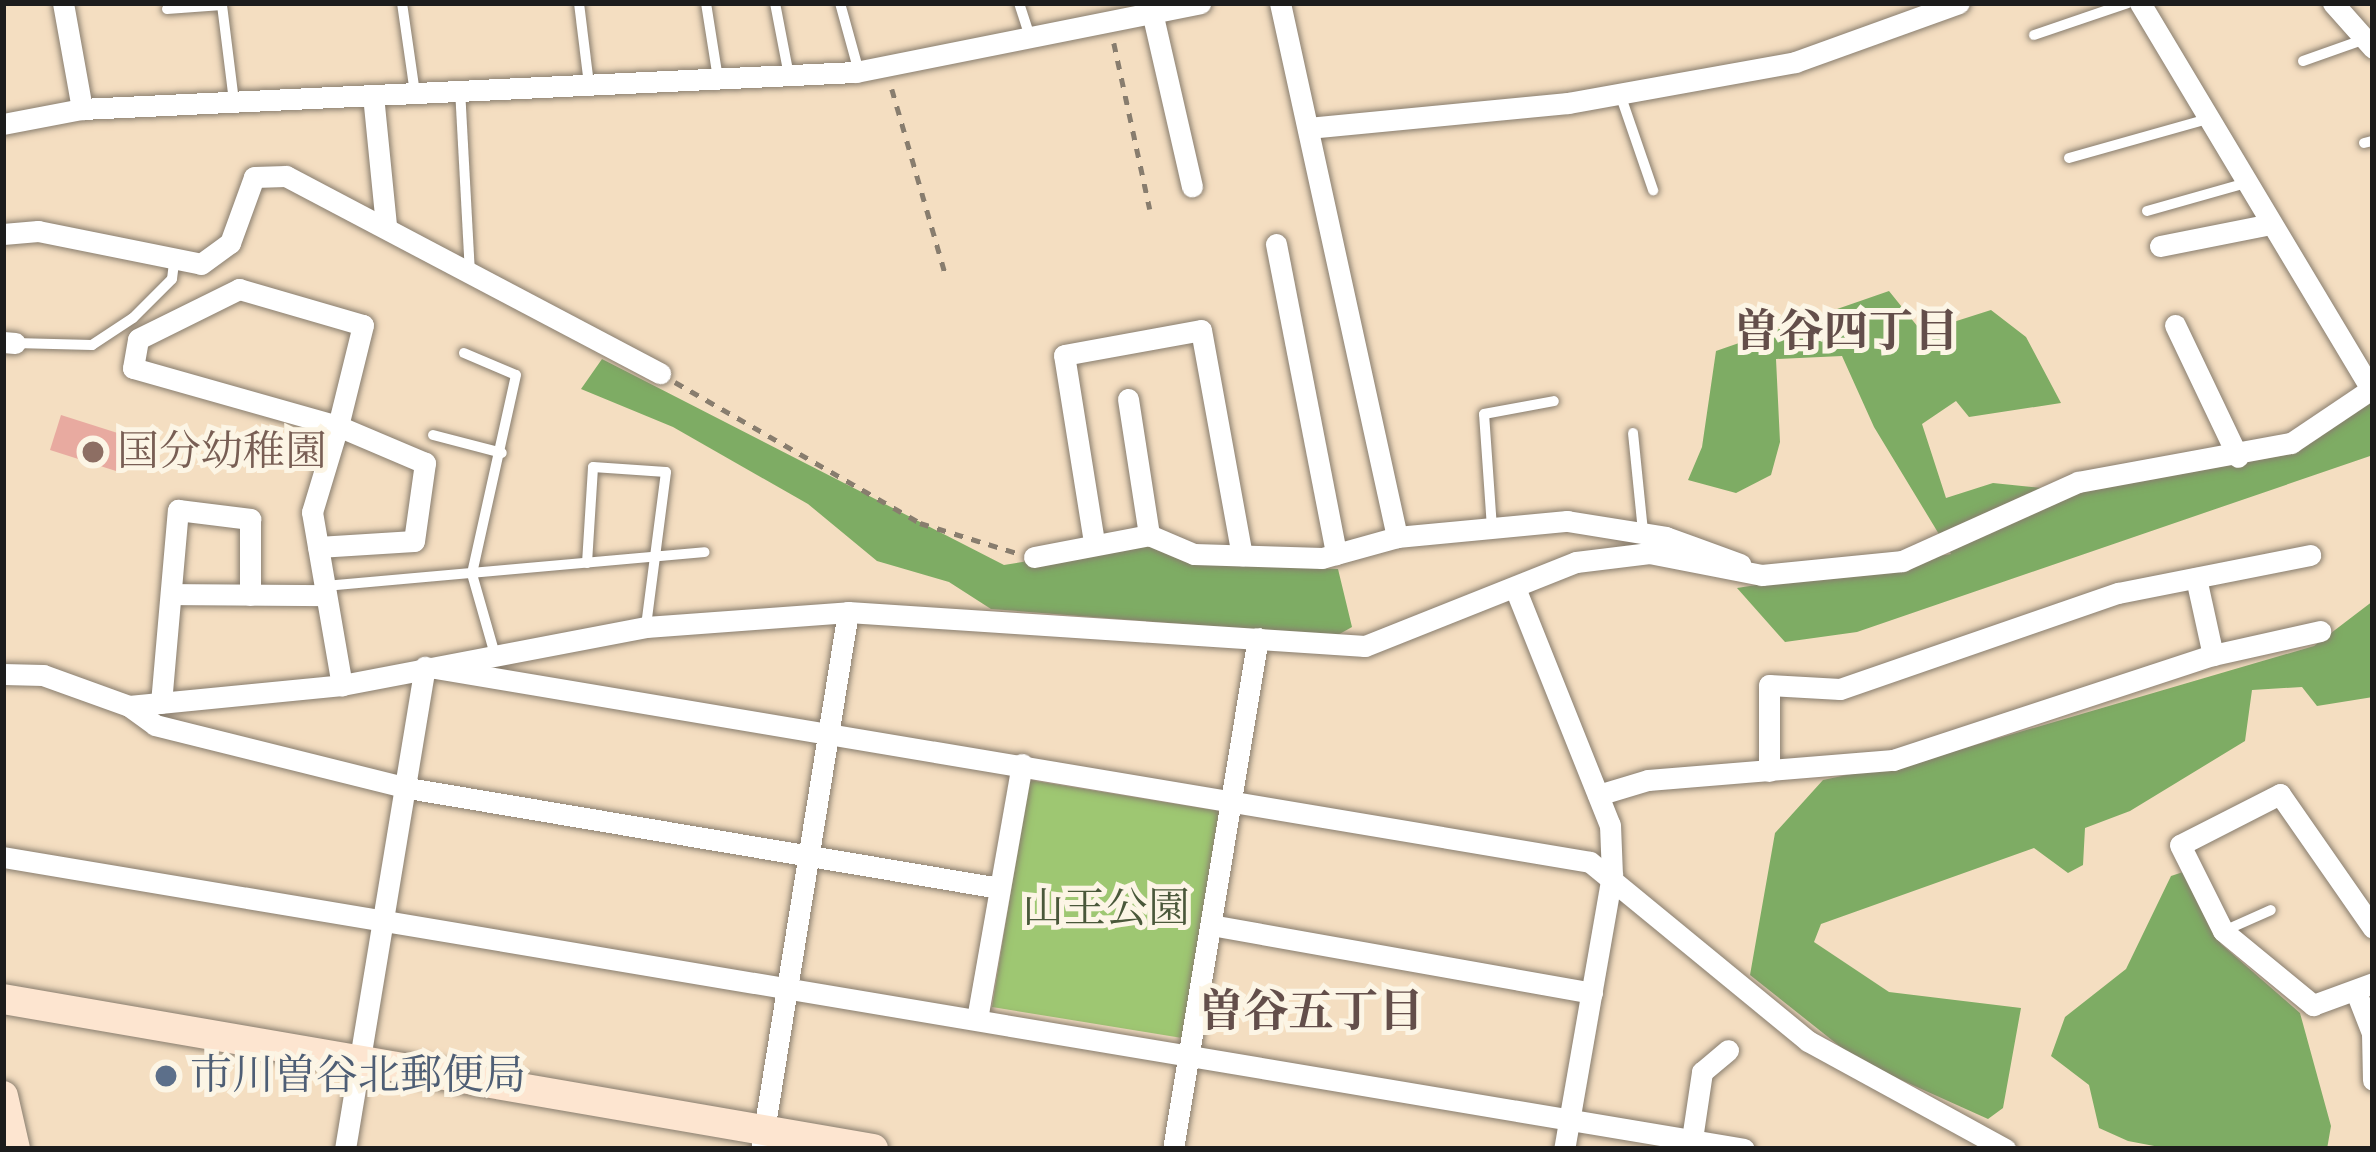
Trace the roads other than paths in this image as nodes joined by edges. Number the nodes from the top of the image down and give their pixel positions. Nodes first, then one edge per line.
1 (63, 3) edge
2 (402, 3) edge
3 (579, 3) edge
4 (706, 3) edge
5 (775, 3) edge
6 (840, 3) edge
7 (1019, 3) edge
8 (1200, 3) edge
9 (1280, 3) edge
10 (1959, 3) edge
11 (2128, 3) edge
12 (2140, 3) edge
13 (2333, 3) edge
14 (167, 8) dead end
15 (1152, 12) junction
16 (1029, 34) junction
17 (2034, 35) dead end
18 (2369, 44) edge
19 (2303, 61) dead end
20 (859, 72) junction
21 (789, 76) junction
22 (718, 79) junction
23 (590, 85) junction
24 (460, 88) junction
25 (415, 93) junction
26 (1620, 94) junction
27 (373, 95) junction
28 (234, 102) junction
29 (82, 109) junction
30 (2208, 119) junction
31 (3, 124) edge
32 (1308, 128) junction
33 (2068, 158) dead end
34 (2246, 183) junction
35 (1192, 186) dead end
36 (1653, 190) dead end
37 (2147, 211) dead end
38 (2271, 224) junction
39 (386, 226) junction
40 (3, 234) edge
41 (1276, 244) dead end
42 (2160, 245) dead end
43 (174, 263) junction
44 (470, 271) junction
45 (2174, 325) dead end
46 (9, 342) edge
47 (464, 353) dead end
48 (660, 373) road end
49 (2372, 388) edge
50 (1128, 399) dead end
51 (1554, 401) dead end
52 (338, 426) junction
53 (1633, 433) dead end
54 (433, 434) dead end
55 (502, 453) junction
56 (2238, 458) junction
57 (1492, 528) junction
58 (1643, 532) junction
59 (1149, 535) junction
60 (1397, 537) junction
61 (1094, 542) junction
62 (318, 547) junction
63 (704, 552) dead end
64 (1336, 554) junction
65 (1242, 555) junction
66 (2310, 555) dead end
67 (652, 556) junction
68 (1034, 556) road end
69 (587, 563) junction
70 (472, 574) junction
71 (1762, 575) junction
72 (2196, 578) junction
73 (1515, 588) junction
74 (326, 591) junction
75 (171, 594) junction
76 (250, 595) junction
77 (848, 612) junction
78 (646, 628) junction
79 (2320, 631) dead end
80 (1258, 638) junction
81 (494, 651) junction
82 (2212, 655) junction
83 (425, 667) junction
84 (3, 674) edge
85 (342, 685) junction
86 (161, 703) junction
87 (129, 706) junction
88 (829, 733) junction
89 (1022, 764) junction
90 (1769, 771) junction
91 (408, 788) junction
92 (1598, 795) junction
93 (1233, 798) junction
94 (3, 857) edge
95 (808, 858) junction
96 (1612, 875) junction
97 (999, 889) junction
98 (2271, 910) dead end
99 (384, 919) junction
100 (1211, 925) junction
101 (2373, 928) edge
102 (2223, 932) junction
103 (2365, 987) edge
104 (787, 988) junction
105 (1592, 992) junction
106 (3, 999) edge
107 (977, 1019) junction
108 (1728, 1050) dead end
109 (1189, 1053) junction
110 (360, 1061) junction
111 (2373, 1080) edge
112 (3, 1096) edge
113 (1570, 1118) junction
114 (1692, 1139) junction
115 (762, 1140) edge
116 (15, 1149) edge
117 (345, 1149) edge
118 (873, 1149) edge
119 (1173, 1149) edge
120 (1564, 1149) edge
121 (1744, 1149) edge
122 (2005, 1149) edge

1 - 29 street
2 - 25 lane
3 - 23 lane
4 - 22 lane
5 - 21 lane
6 - 20 lane
7 - 16 lane
8 - 15 street
9 - 32 street
10 - 26 street
11 - 17 lane
12 - 30 street
13 - 18 street
14 - 28 lane
15 - 16 street
15 - 35 street
16 - 20 street
18 - 19 lane
20 - 21 street
21 - 22 street
22 - 23 street
23 - 24 street
24 - 25 street
24 - 44 lane
25 - 27 street
26 - 32 street
26 - 36 lane
27 - 28 street
27 - 39 street
28 - 29 street
29 - 31 street
30 - 33 lane
30 - 34 street
32 - 60 street
34 - 37 lane
34 - 38 street
38 - 42 street
38 - 49 street
39 - 43 street
39 - 44 street
40 - 43 street
41 - 64 street
43 - 46 lane
44 - 48 street
45 - 56 street
47 - 55 lane
49 - 56 street
50 - 59 street
51 - 57 lane
52 - 52 street
52 - 62 street
52 - 62 street
53 - 58 lane
54 - 55 lane
55 - 70 lane
56 - 71 street
57 - 58 street
57 - 60 street
58 - 71 street
59 - 61 street
59 - 65 street
60 - 64 street
61 - 65 street
61 - 68 street
62 - 74 street
63 - 67 lane
64 - 65 street
66 - 72 street
67 - 69 lane
67 - 69 lane
67 - 78 lane
69 - 70 lane
70 - 74 lane
70 - 81 lane
71 - 73 street
72 - 82 street
72 - 90 street
73 - 80 street
73 - 92 street
74 - 76 street
74 - 85 street
75 - 76 street
75 - 76 street
75 - 86 street
77 - 78 street
77 - 80 street
77 - 88 street
78 - 81 street
79 - 82 street
80 - 93 street
81 - 83 street
82 - 90 street
83 - 85 street
83 - 88 street
83 - 91 street
84 - 87 street
85 - 86 street
86 - 87 street
87 - 91 street
88 - 89 street
88 - 95 street
89 - 93 street
89 - 97 street
90 - 92 street
91 - 95 street
91 - 99 street
92 - 96 street
93 - 96 street
93 - 100 street
94 - 99 street
95 - 97 street
95 - 104 street
96 - 105 street
96 - 122 street
97 - 107 street
98 - 102 lane
99 - 104 street
99 - 110 street
100 - 105 street
100 - 109 street
101 - 102 street
102 - 103 street
103 - 111 street
104 - 107 street
104 - 115 street
105 - 113 street
106 - 110 street
107 - 109 street
108 - 114 street
109 - 113 street
109 - 119 street
110 - 115 street
110 - 117 street
112 - 116 street
113 - 114 street
113 - 120 street
114 - 121 street
115 - 118 street

